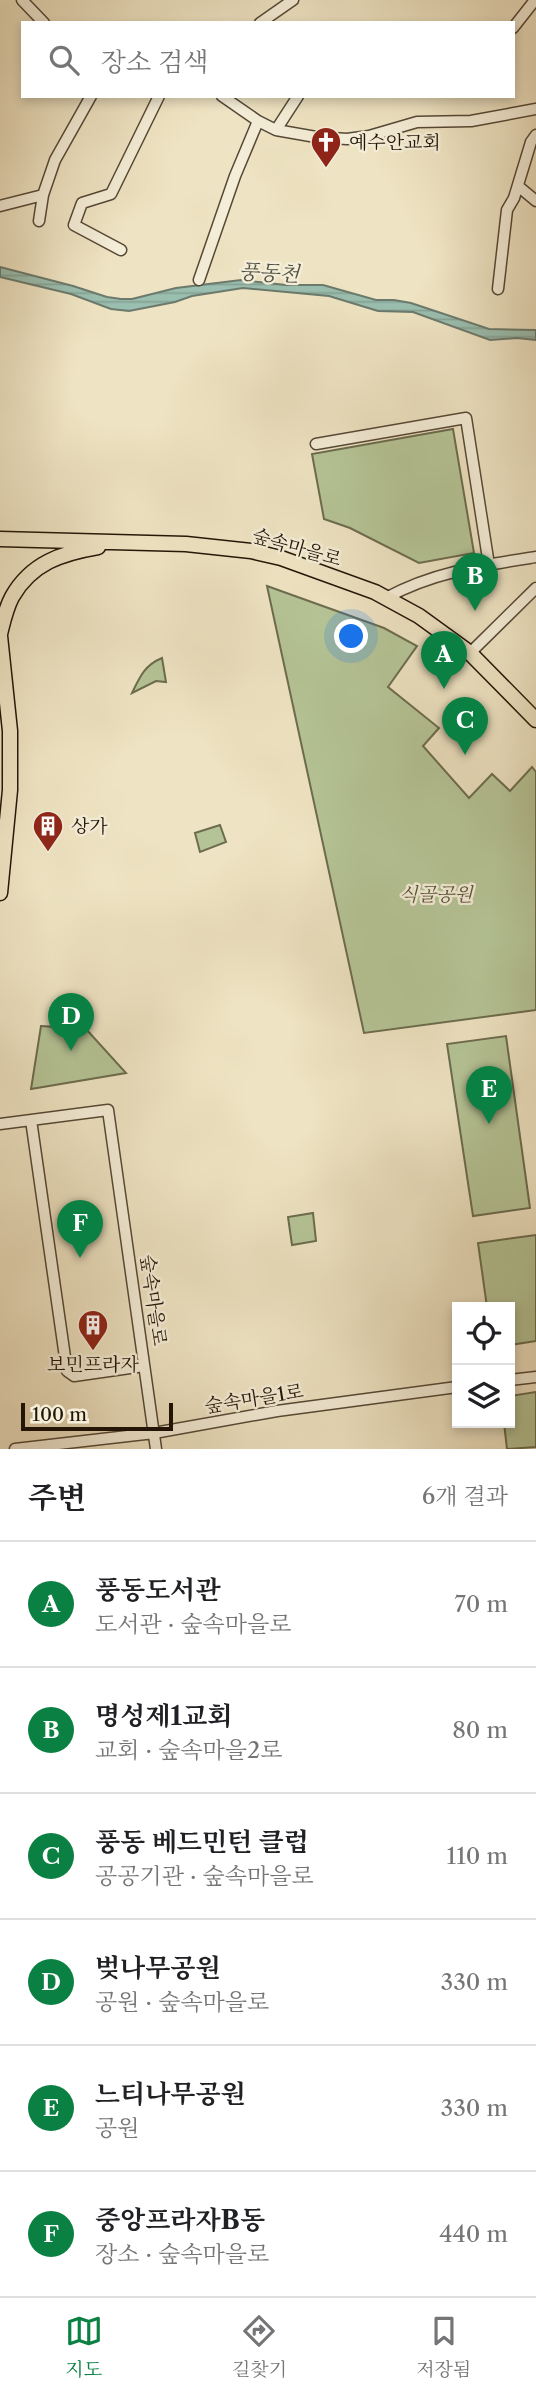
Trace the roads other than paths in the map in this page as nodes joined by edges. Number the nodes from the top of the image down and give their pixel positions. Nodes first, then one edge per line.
1 (293, 0) edge
2 (535, 0) edge
3 (27, 2) edge
4 (42, 21) edge
5 (263, 21) edge
6 (515, 25) edge
7 (90, 98) edge
8 (158, 98) edge
9 (226, 98) edge
10 (297, 98) edge
11 (536, 109) edge
12 (258, 121) junction
13 (276, 130) junction
14 (536, 135) edge
15 (517, 186) junction
16 (43, 195) junction
17 (536, 201) edge
18 (0, 206) edge
19 (39, 220) dead end
20 (121, 250) dead end
21 (200, 281) dead end
22 (499, 289) dead end
23 (316, 444) dead end
24 (0, 538) edge
25 (133, 542) junction
26 (536, 557) edge
27 (489, 565) junction
28 (536, 588) edge
29 (386, 598) junction
30 (0, 635) edge
31 (470, 653) junction
32 (536, 720) edge
33 (0, 893) edge
34 (31, 1120) junction
35 (0, 1124) edge
36 (145, 1366) junction
37 (536, 1377) edge
38 (515, 1379) edge
39 (452, 1388) edge
40 (154, 1433) junction
41 (15, 1449) edge
42 (156, 1449) edge

1 - 5 street
2 - 6 street
3 - 4 street
7 - 16 street
8 - 20 street
9 - 12 street
10 - 13 street
11 - 13 street
12 - 13 street
12 - 21 street
14 - 15 street
15 - 17 street
15 - 22 street
16 - 18 street
16 - 19 street
23 - 27 street
24 - 25 main road, 숲속마을로
25 - 29 main road, 숲속마을로
25 - 30 main road
26 - 27 street
27 - 29 street
28 - 31 street
29 - 31 main road, 숲속마을로
30 - 33 main road
31 - 32 main road, 숲속마을로
34 - 35 street, 숲속마을로
34 - 36 street, 숲속마을로
34 - 36 street, 숲속마을로
36 - 40 street
37 - 38 street
39 - 40 street, 숲속마을1로
40 - 41 street, 숲속마을1로
40 - 42 street

